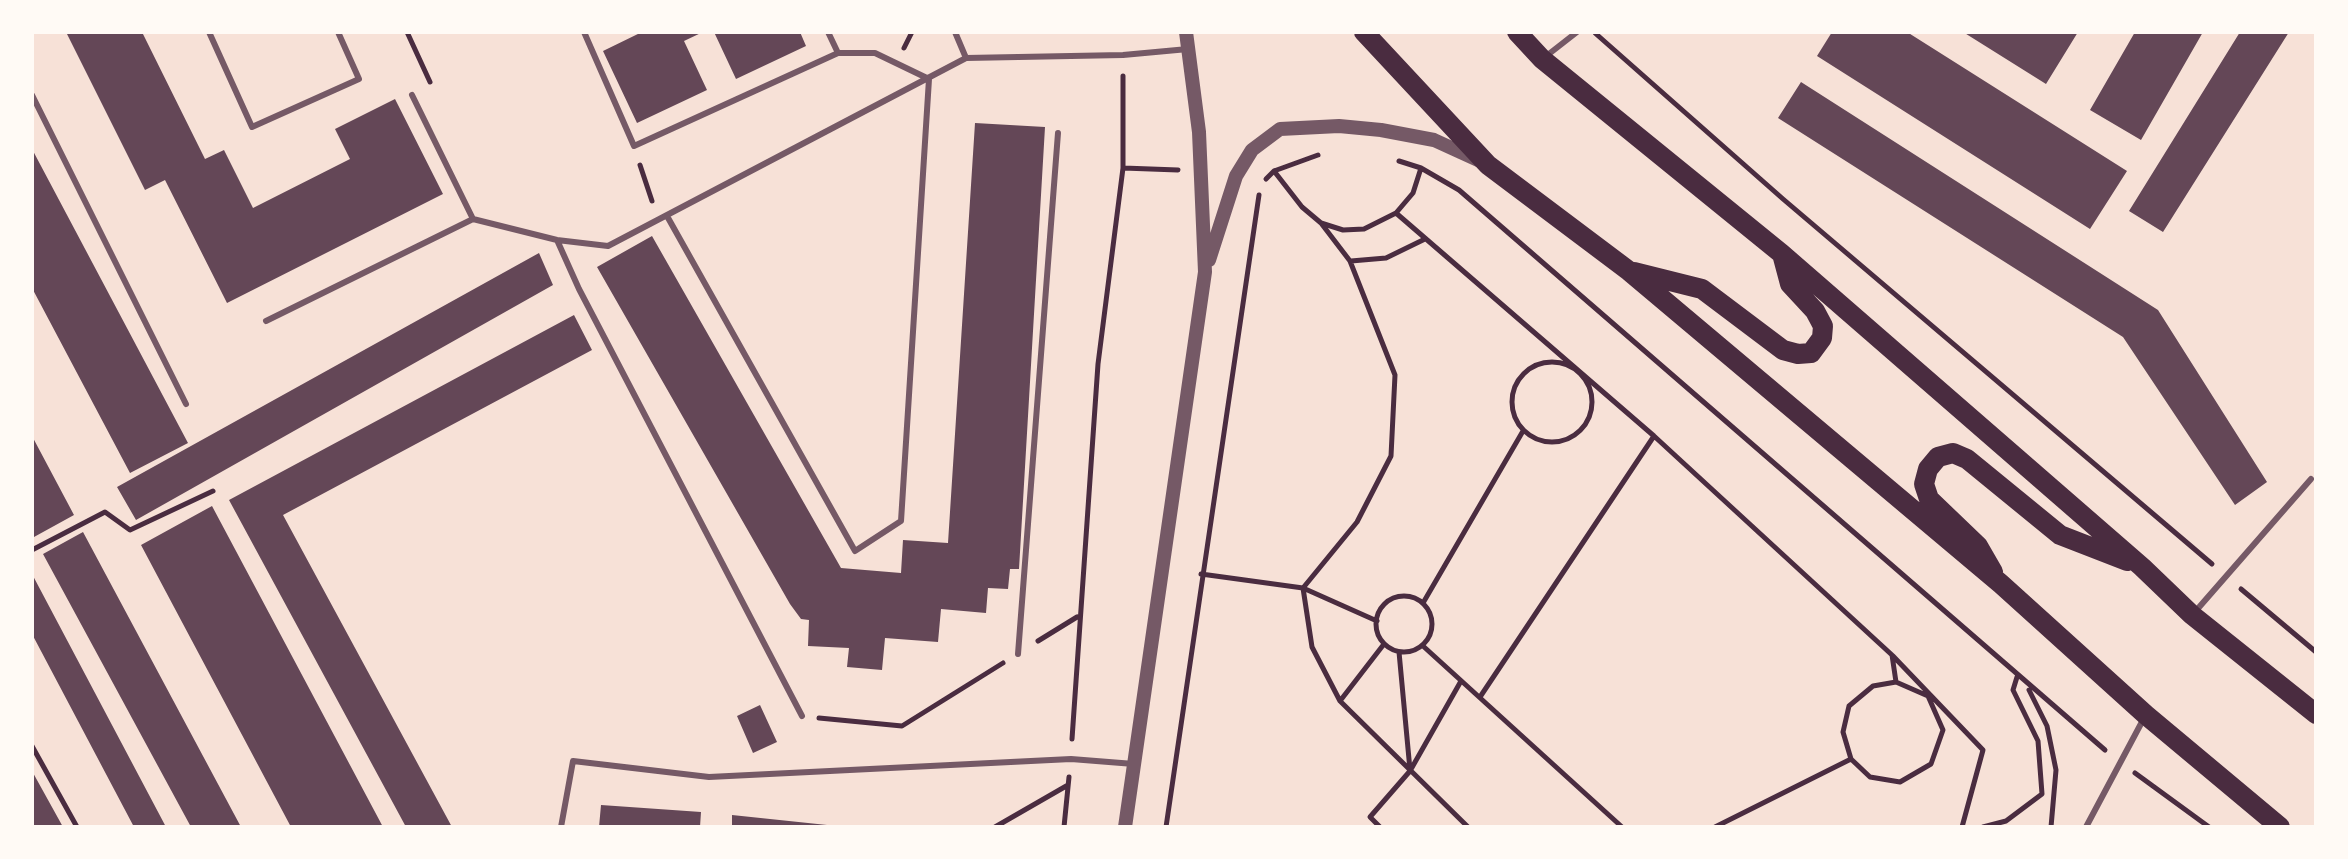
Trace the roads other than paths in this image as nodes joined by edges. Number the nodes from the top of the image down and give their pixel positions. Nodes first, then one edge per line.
1 (209, 32) edge
2 (338, 32) edge
3 (584, 32) edge
4 (828, 32) edge
5 (955, 32) edge
6 (1186, 32) edge
7 (1364, 32) edge
8 (1517, 32) edge
9 (1577, 32) edge
10 (1188, 49) junction
11 (838, 53) junction
12 (966, 58) junction
13 (1542, 59) junction
14 (929, 79) junction
15 (32, 95) edge
16 (412, 95) dead end
17 (1058, 133) dead end
18 (1488, 165) junction
19 (667, 216) junction
20 (473, 219) junction
21 (557, 240) junction
22 (1782, 254) junction
23 (1629, 271) junction
24 (1205, 272) junction
25 (266, 321) dead end
26 (186, 404) dead end
27 (2311, 479) dead end
28 (2142, 567) junction
29 (2001, 584) junction
30 (2192, 615) junction
31 (1018, 654) road end
32 (2316, 714) edge
33 (2146, 715) junction
34 (802, 716) road end
35 (1134, 764) junction
36 (561, 827) edge
37 (1125, 827) edge
38 (2086, 827) edge
39 (2280, 827) edge

1 - 2 lane
3 - 11 lane
4 - 11 lane
5 - 12 lane
6 - 10 street
7 - 18 main road
8 - 13 main road
9 - 13 lane
10 - 12 lane
10 - 24 street
11 - 14 lane
12 - 14 lane
13 - 22 main road
14 - 19 lane
14 - 19 lane
15 - 26 lane
16 - 20 lane
17 - 31 lane
18 - 23 main road
18 - 24 street
19 - 21 lane
20 - 21 lane
20 - 25 lane
21 - 34 lane
22 - 23 main road
22 - 28 main road
23 - 29 main road
24 - 35 street
27 - 30 lane
28 - 29 main road
28 - 30 main road
29 - 33 main road
30 - 32 main road
33 - 38 lane
33 - 39 main road
35 - 36 lane
35 - 37 street

